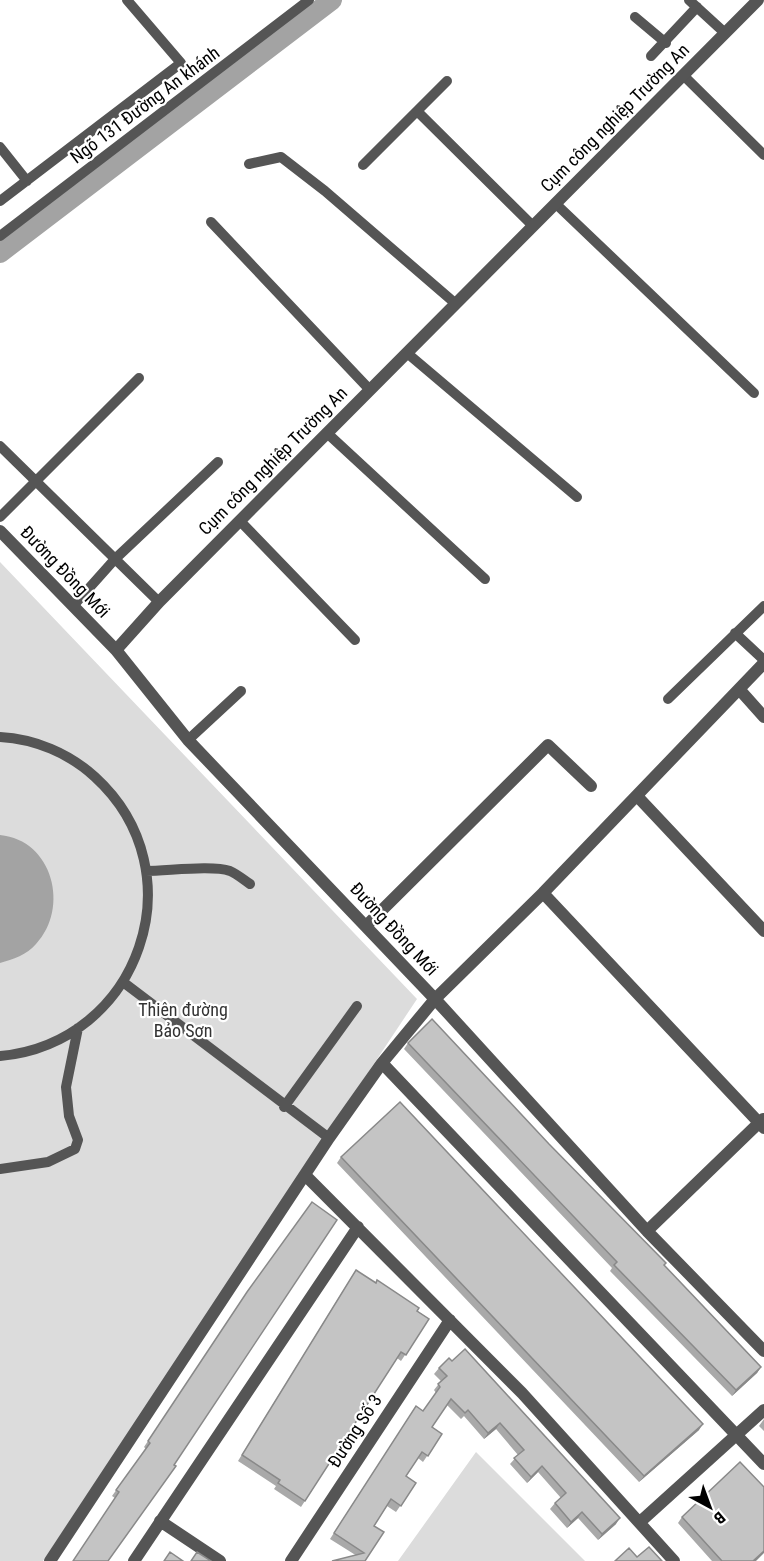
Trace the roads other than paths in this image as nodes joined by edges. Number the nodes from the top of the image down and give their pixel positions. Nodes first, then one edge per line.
1 (127, 0) edge
2 (309, 0) edge
3 (758, 0) edge
4 (693, 3) edge
5 (634, 17) dead end
6 (725, 33) junction
7 (666, 43) junction
8 (651, 56) dead end
9 (683, 75) junction
10 (447, 81) dead end
11 (417, 111) junction
12 (0, 147) edge
13 (764, 155) edge
14 (249, 164) dead end
15 (363, 165) dead end
16 (27, 181) junction
17 (0, 201) edge
18 (556, 204) junction
19 (211, 222) dead end
20 (533, 226) junction
21 (0, 236) edge
22 (457, 302) junction
23 (407, 353) junction
24 (139, 378) dead end
25 (370, 390) junction
26 (754, 393) dead end
27 (327, 433) junction
28 (0, 446) edge
29 (218, 462) dead end
30 (34, 481) junction
31 (577, 497) dead end
32 (0, 517) edge
33 (240, 520) junction
34 (0, 531) edge
35 (115, 559) junction
36 (485, 579) dead end
37 (159, 602) junction
38 (74, 604) junction
39 (764, 606) edge
40 (735, 633) junction
41 (355, 640) dead end
42 (116, 650) junction
43 (764, 661) edge
44 (739, 689) junction
45 (241, 691) dead end
46 (668, 699) dead end
47 (764, 717) edge
48 (0, 737) edge
49 (188, 740) junction
50 (591, 786) dead end
51 (637, 796) junction
52 (146, 871) junction
53 (250, 884) dead end
54 (543, 893) junction
55 (366, 926) junction
56 (764, 930) edge
57 (123, 982) junction
58 (435, 999) junction
59 (357, 1006) dead end
60 (78, 1028) junction
61 (0, 1056) edge
62 (382, 1063) junction
63 (284, 1107) junction
64 (762, 1123) edge
65 (329, 1138) junction
66 (0, 1169) edge
67 (305, 1174) junction
68 (358, 1227) junction
69 (647, 1231) junction
70 (450, 1320) junction
71 (764, 1351) edge
72 (764, 1410) edge
73 (736, 1436) junction
74 (764, 1464) edge
75 (160, 1521) junction
76 (640, 1522) junction
77 (50, 1561) edge
78 (134, 1561) edge
79 (220, 1561) edge
80 (291, 1561) edge
81 (674, 1561) edge

1 - 16 lane
2 - 21 lane, Ngõ 131 Đường An khánh
3 - 6 street, Cụm công nghiệp Trường An
4 - 6 lane
4 - 7 lane
5 - 7 lane
6 - 9 street, Cụm công nghiệp Trường An
7 - 8 lane
9 - 13 lane
9 - 18 street, Cụm công nghiệp Trường An
10 - 11 lane
11 - 15 lane
11 - 20 lane
12 - 16 lane
14 - 22 lane
16 - 17 lane
18 - 20 street, Cụm công nghiệp Trường An
18 - 26 lane
19 - 25 lane
20 - 22 street, Cụm công nghiệp Trường An
22 - 23 street, Cụm công nghiệp Trường An
23 - 25 street, Cụm công nghiệp Trường An
23 - 31 lane
24 - 30 lane
25 - 27 street, Cụm công nghiệp Trường An
27 - 33 street, Cụm công nghiệp Trường An
27 - 36 lane
28 - 30 lane
29 - 35 lane
30 - 32 lane
30 - 35 lane
33 - 37 street, Cụm công nghiệp Trường An
33 - 41 lane
34 - 38 street, Đường Đồng Mới
35 - 37 lane
35 - 38 lane
37 - 42 street, Cụm công nghiệp Trường An
38 - 42 street, Đường Đồng Mới
39 - 40 lane
40 - 43 lane
40 - 46 lane
42 - 49 street, Đường Đồng Mới
43 - 44 street
44 - 47 street
44 - 51 street
45 - 49 lane
48 - 52 lane
49 - 55 street, Đường Đồng Mới
50 - 55 street
51 - 54 street
51 - 56 street
52 - 53 lane
52 - 57 lane
54 - 58 street
54 - 64 street
55 - 58 street, Đường Đồng Mới
57 - 60 lane
57 - 63 lane
58 - 62 street
58 - 69 street, Đường Đồng Mới
59 - 63 lane
60 - 61 lane
60 - 66 lane
62 - 65 street
62 - 73 street
63 - 65 lane
64 - 69 street
65 - 67 street
67 - 68 street
67 - 77 street
68 - 70 street
68 - 75 street
69 - 71 street, Đường Đồng Mới
70 - 76 street
70 - 80 street, Đường Số 3
72 - 73 street
73 - 74 street
73 - 76 street
75 - 78 street
75 - 79 street
76 - 81 street

